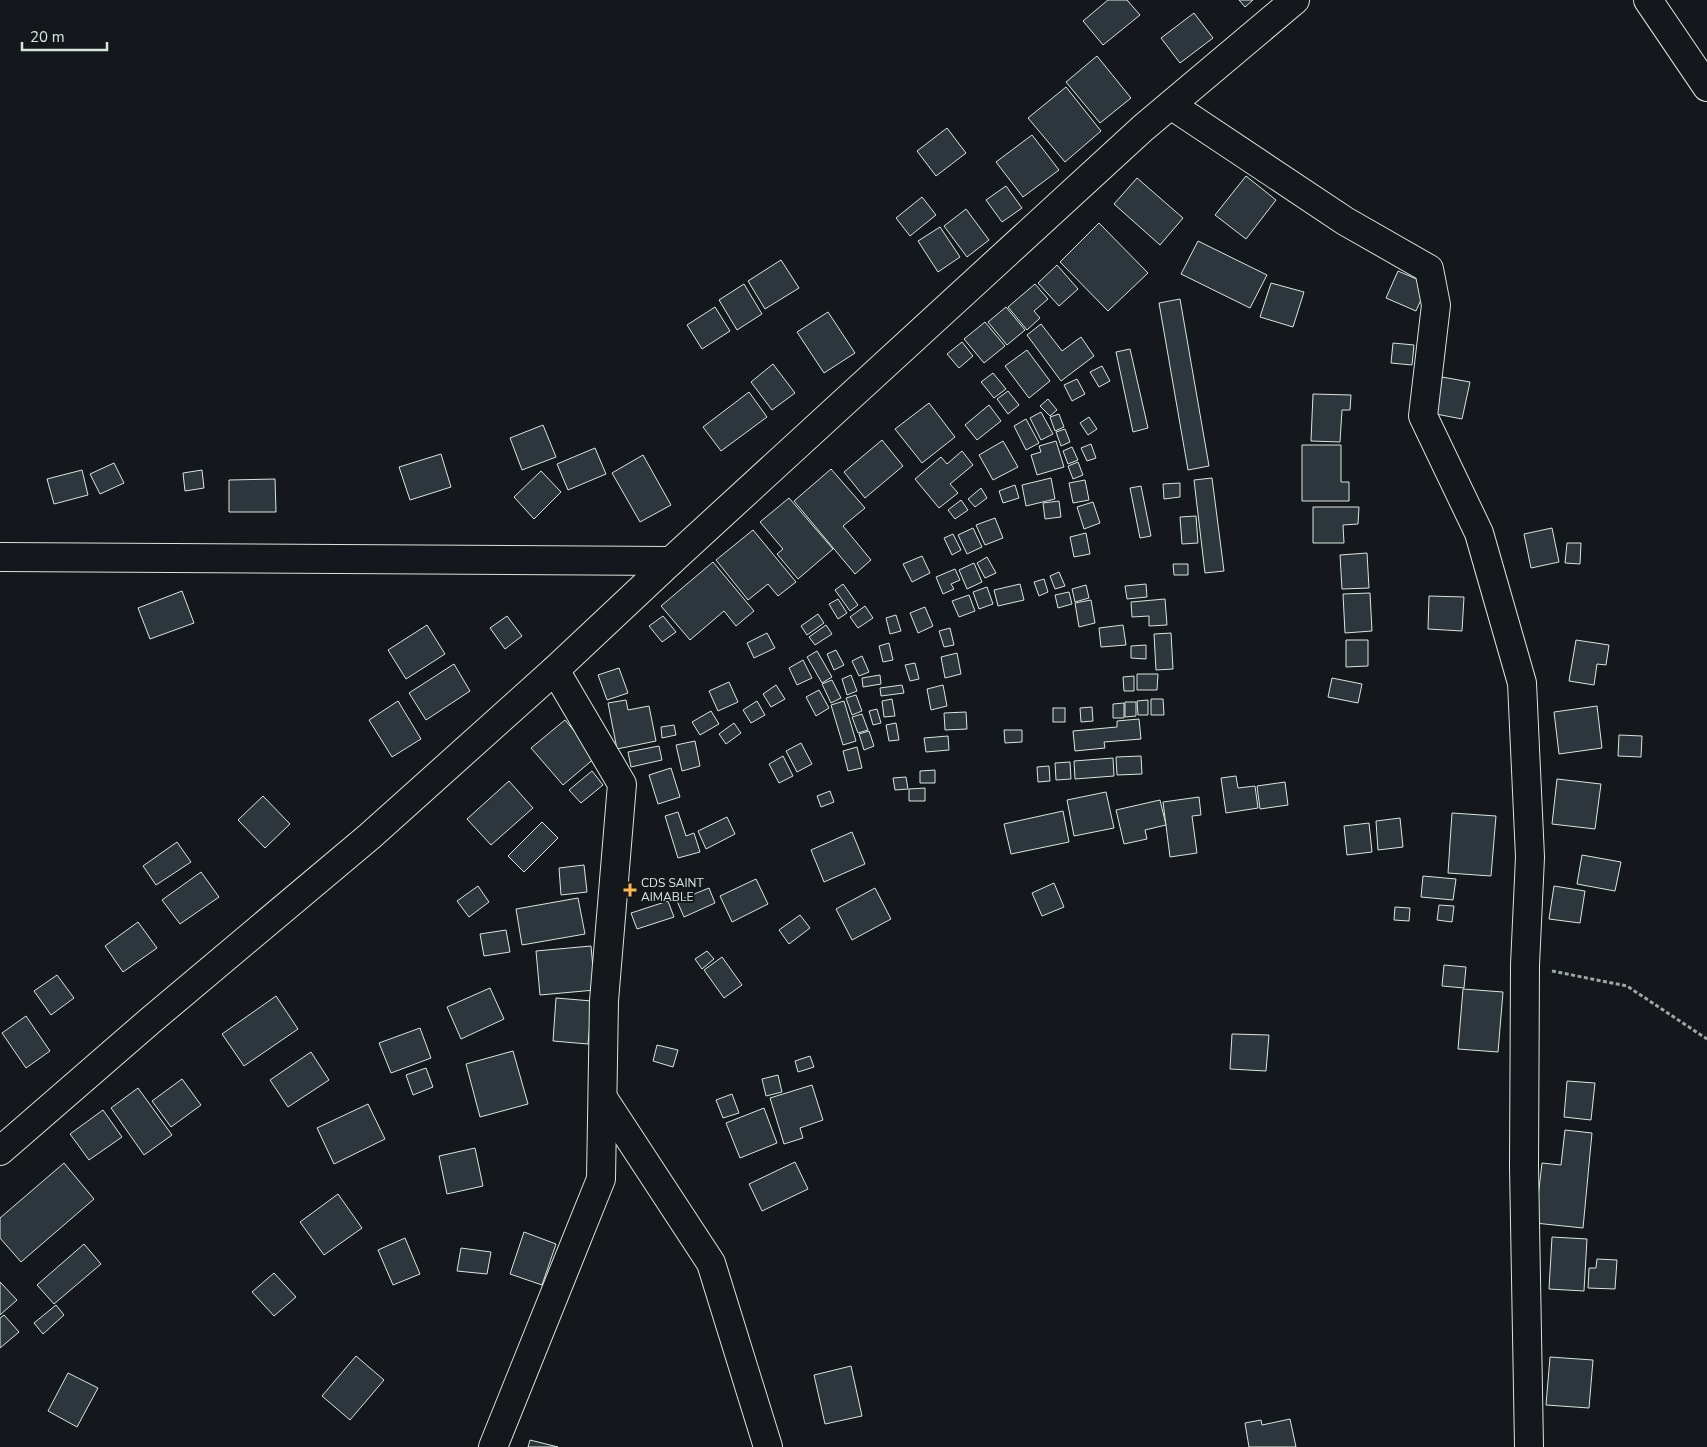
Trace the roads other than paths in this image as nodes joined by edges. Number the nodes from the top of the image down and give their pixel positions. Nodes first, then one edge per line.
1 (1295, 0) edge
2 (1648, 0) edge
3 (1707, 87) edge
4 (1171, 105) junction
5 (0, 557) edge
6 (671, 562) junction
7 (555, 670) junction
8 (603, 1098) junction
9 (0, 1151) edge
10 (493, 1447) edge
11 (768, 1447) edge
12 (1529, 1447) edge

1 - 4 street
2 - 3 street
4 - 6 street
4 - 12 street
5 - 6 street
6 - 7 street
7 - 8 street
7 - 9 street
8 - 10 street
8 - 11 street

